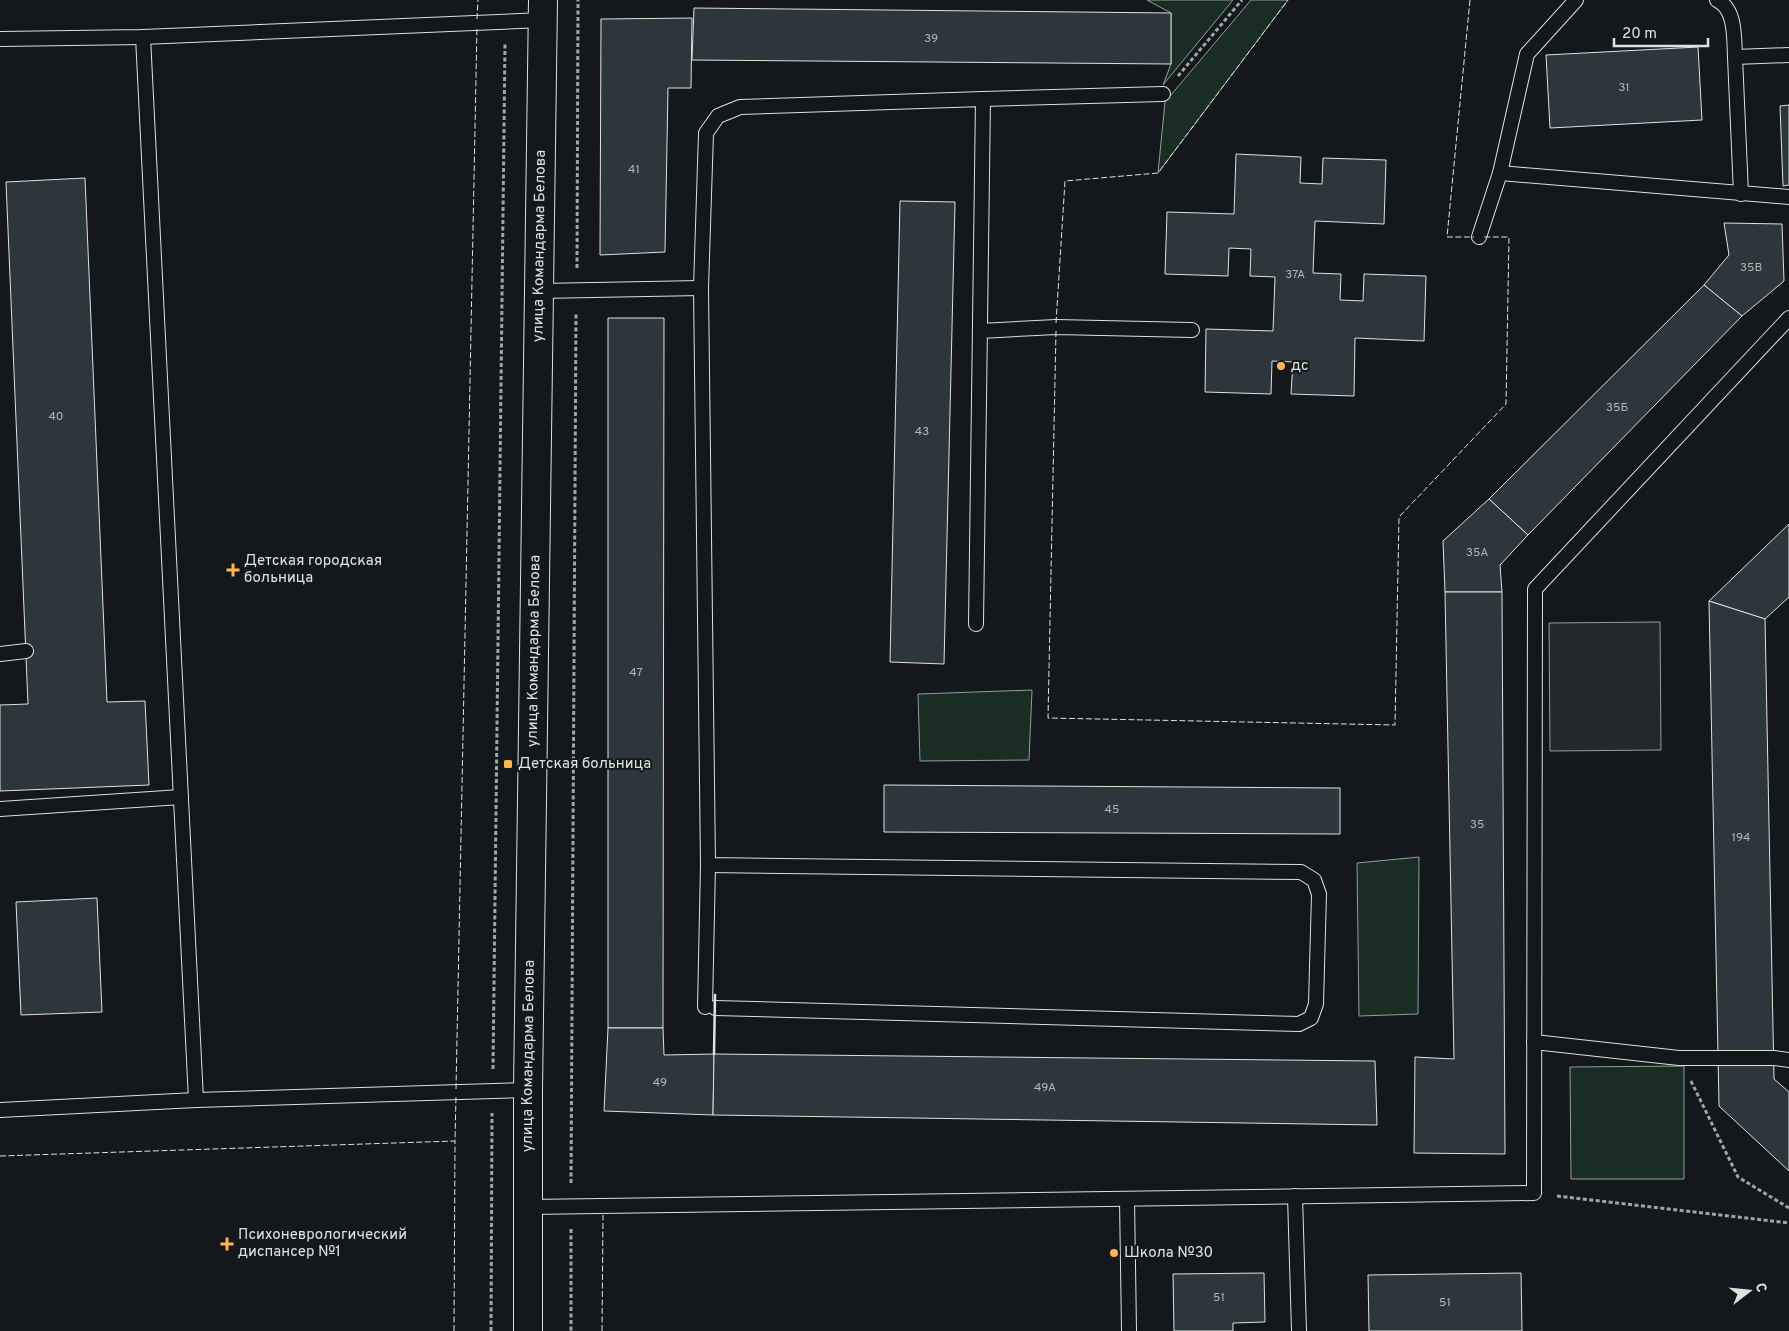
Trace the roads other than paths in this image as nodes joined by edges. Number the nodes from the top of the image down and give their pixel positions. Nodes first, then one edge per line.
1 (1576, 0) edge
2 (1717, 0) edge
3 (543, 10) edge
4 (142, 37) junction
5 (0, 39) edge
6 (1789, 55) edge
7 (1735, 57) junction
8 (1163, 94) road end
9 (982, 99) junction
10 (1500, 173) junction
11 (1741, 194) junction
12 (1789, 198) edge
13 (1478, 236) dead end
14 (701, 288) junction
15 (539, 290) junction
16 (1789, 318) edge
17 (1192, 330) dead end
18 (980, 332) junction
19 (976, 624) dead end
20 (26, 651) dead end
21 (0, 654) edge
22 (181, 798) junction
23 (0, 809) edge
24 (708, 865) junction
25 (1534, 1042) junction
26 (1789, 1060) edge
27 (528, 1090) junction
28 (196, 1100) junction
29 (0, 1110) edge
30 (1295, 1196) junction
31 (1127, 1198) junction
32 (528, 1207) junction
33 (528, 1331) edge
34 (1129, 1331) edge
35 (1299, 1331) edge

1 - 10 lane
2 - 7 lane
3 - 4 lane
3 - 15 main road, улица Командарма Белова
4 - 5 lane
4 - 22 lane
6 - 7 lane
7 - 11 lane
8 - 9 lane
9 - 14 lane
9 - 18 lane
10 - 11 lane
10 - 13 lane
11 - 12 lane
14 - 15 lane
14 - 24 lane
15 - 27 main road, улица Командарма Белова
16 - 25 lane
17 - 18 lane
18 - 19 lane
20 - 21 lane
22 - 23 lane
22 - 28 lane
24 - 24 lane
25 - 26 lane
25 - 30 lane
27 - 28 lane
27 - 32 main road, улица Командарма Белова
28 - 29 lane
30 - 31 lane
30 - 35 lane
31 - 32 lane
31 - 34 lane
32 - 33 main road, улица Командарма Белова

